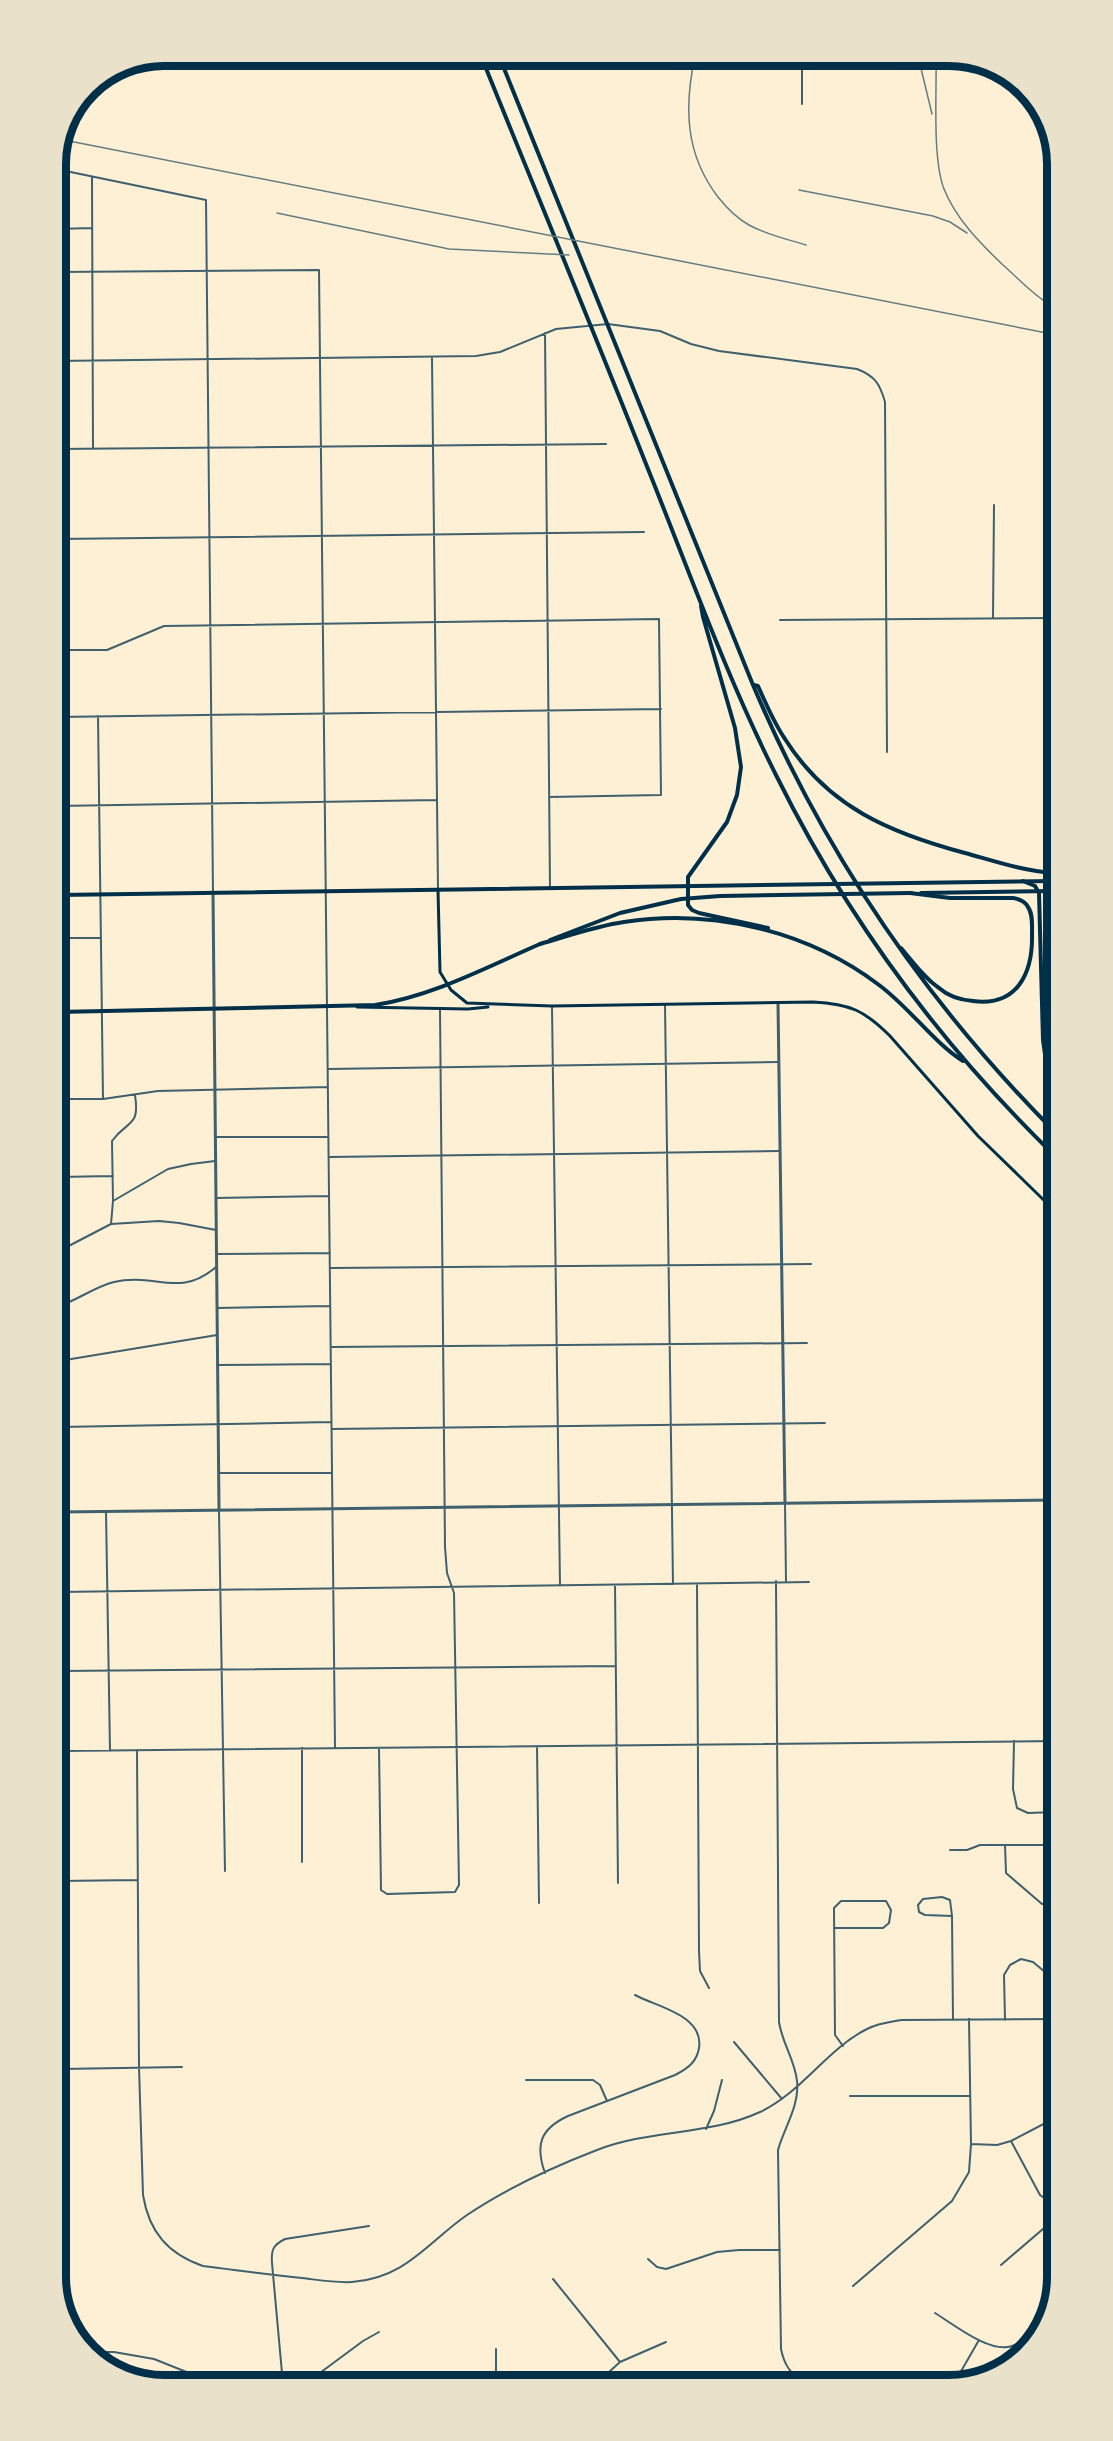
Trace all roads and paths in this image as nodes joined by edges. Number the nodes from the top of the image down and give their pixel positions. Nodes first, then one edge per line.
1 (485, 66) edge
2 (504, 66) edge
3 (802, 66) edge
4 (802, 104) dead end
5 (66, 172) edge
6 (92, 177) junction
7 (93, 228) junction
8 (66, 229) edge
9 (206, 271) junction
10 (66, 272) edge
11 (93, 272) junction
12 (544, 333) junction
13 (207, 358) junction
14 (320, 358) junction
15 (432, 358) junction
16 (93, 360) junction
17 (66, 361) edge
18 (433, 444) junction
19 (546, 444) junction
20 (606, 444) dead end
21 (321, 447) junction
22 (93, 448) junction
23 (208, 448) junction
24 (66, 449) edge
25 (994, 505) dead end
26 (547, 532) junction
27 (644, 532) dead end
28 (434, 534) junction
29 (322, 535) junction
30 (208, 537) junction
31 (66, 539) edge
32 (701, 600) junction
33 (993, 618) junction
34 (1047, 618) edge
35 (548, 620) junction
36 (780, 620) dead end
37 (886, 620) junction
38 (435, 623) junction
39 (323, 624) junction
40 (210, 626) junction
41 (66, 651) edge
42 (753, 685) junction
43 (661, 709) junction
44 (549, 710) junction
45 (436, 711) junction
46 (324, 713) junction
47 (211, 715) junction
48 (98, 716) junction
49 (66, 717) edge
50 (887, 752) dead end
51 (549, 797) junction
52 (437, 800) junction
53 (325, 802) junction
54 (212, 804) junction
55 (66, 806) edge
56 (99, 806) junction
57 (1047, 872) edge
58 (1023, 881) junction
59 (1047, 881) edge
60 (688, 886) junction
61 (550, 888) junction
62 (438, 890) junction
63 (326, 891) junction
64 (1038, 891) junction
65 (1047, 891) edge
66 (213, 893) junction
67 (910, 893) junction
68 (66, 895) edge
69 (100, 895) junction
70 (688, 898) junction
71 (883, 926) junction
72 (788, 936) junction
73 (66, 938) edge
74 (101, 938) junction
75 (540, 944) junction
76 (447, 984) junction
77 (778, 1003) junction
78 (501, 1005) junction
79 (665, 1005) junction
80 (552, 1006) junction
81 (352, 1007) junction
82 (327, 1008) junction
83 (440, 1009) junction
84 (214, 1010) junction
85 (101, 1011) junction
86 (66, 1012) edge
87 (779, 1062) junction
88 (967, 1063) junction
89 (666, 1064) junction
90 (554, 1066) junction
91 (441, 1068) junction
92 (328, 1069) junction
93 (1047, 1069) edge
94 (328, 1087) junction
95 (215, 1088) junction
96 (135, 1095) junction
97 (66, 1099) edge
98 (103, 1099) junction
99 (1047, 1124) edge
100 (215, 1137) junction
101 (328, 1137) junction
102 (1047, 1148) edge
103 (780, 1151) junction
104 (667, 1153) junction
105 (555, 1154) junction
106 (442, 1156) junction
107 (329, 1157) junction
108 (215, 1161) junction
109 (113, 1176) junction
110 (66, 1177) edge
111 (329, 1196) junction
112 (216, 1198) junction
113 (113, 1201) junction
114 (1047, 1203) edge
115 (111, 1224) junction
116 (216, 1230) junction
117 (66, 1247) edge
118 (330, 1253) junction
119 (216, 1254) junction
120 (669, 1264) junction
121 (782, 1264) junction
122 (811, 1264) dead end
123 (556, 1266) junction
124 (443, 1267) junction
125 (216, 1268) junction
126 (330, 1268) junction
127 (66, 1303) edge
128 (330, 1306) junction
129 (217, 1308) junction
130 (217, 1335) junction
131 (782, 1343) junction
132 (807, 1343) dead end
133 (669, 1344) junction
134 (556, 1345) junction
135 (444, 1346) junction
136 (331, 1347) junction
137 (66, 1361) edge
138 (331, 1364) junction
139 (217, 1365) junction
140 (332, 1422) junction
141 (783, 1424) junction
142 (825, 1424) dead end
143 (218, 1425) junction
144 (670, 1425) junction
145 (557, 1426) junction
146 (66, 1428) edge
147 (332, 1428) junction
148 (444, 1428) junction
149 (219, 1473) junction
150 (332, 1473) junction
151 (1047, 1500) edge
152 (785, 1503) junction
153 (672, 1504) junction
154 (558, 1506) junction
155 (445, 1507) junction
156 (332, 1508) junction
157 (219, 1510) junction
158 (106, 1511) junction
159 (66, 1512) edge
160 (776, 1581) junction
161 (786, 1581) junction
162 (809, 1582) dead end
163 (673, 1584) junction
164 (697, 1584) junction
165 (615, 1585) junction
166 (560, 1586) junction
167 (452, 1587) junction
168 (333, 1588) junction
169 (220, 1590) junction
170 (108, 1591) junction
171 (66, 1592) edge
172 (615, 1666) junction
173 (334, 1668) junction
174 (455, 1668) junction
175 (221, 1669) junction
176 (109, 1670) junction
177 (66, 1671) edge
178 (1014, 1741) junction
179 (1047, 1741) edge
180 (777, 1743) junction
181 (697, 1744) junction
182 (616, 1745) junction
183 (537, 1746) junction
184 (456, 1747) junction
185 (302, 1748) junction
186 (335, 1748) junction
187 (379, 1748) junction
188 (222, 1749) junction
189 (110, 1750) junction
190 (137, 1750) junction
191 (66, 1751) edge
192 (1047, 1812) edge
193 (1005, 1845) junction
194 (1047, 1845) edge
195 (950, 1850) dead end
196 (302, 1862) dead end
197 (225, 1871) dead end
198 (137, 1880) junction
199 (66, 1881) edge
200 (618, 1883) dead end
201 (539, 1903) dead end
202 (1047, 1903) edge
203 (952, 1916) junction
204 (834, 1928) junction
205 (1047, 1974) edge
206 (709, 1988) dead end
207 (635, 1995) dead end
208 (969, 2019) junction
209 (1047, 2019) edge
210 (953, 2020) junction
211 (1005, 2020) junction
212 (734, 2042) dead end
213 (843, 2046) junction
214 (139, 2067) junction
215 (182, 2067) dead end
216 (66, 2069) edge
217 (526, 2080) dead end
218 (722, 2080) dead end
219 (798, 2085) junction
220 (850, 2096) dead end
221 (970, 2096) junction
222 (782, 2099) junction
223 (607, 2101) junction
224 (1047, 2122) edge
225 (706, 2129) junction
226 (1011, 2141) junction
227 (971, 2144) junction
228 (545, 2173) junction
229 (1047, 2200) edge
230 (369, 2226) dead end
231 (1047, 2226) edge
232 (780, 2250) junction
233 (648, 2259) dead end
234 (1001, 2265) dead end
235 (274, 2276) junction
236 (553, 2279) dead end
237 (853, 2286) dead end
238 (935, 2313) dead end
239 (379, 2332) dead end
240 (1025, 2339) edge
241 (980, 2340) junction
242 (666, 2342) dead end
243 (496, 2349) dead end
244 (101, 2352) edge
245 (620, 2362) junction
246 (959, 2374) edge
247 (194, 2375) edge
248 (282, 2375) edge
249 (317, 2375) edge
250 (496, 2375) edge
251 (606, 2375) edge
252 (794, 2375) edge

1 - 32 highway
2 - 42 highway
3 - 4 street
5 - 6 street
6 - 7 street
6 - 9 street
7 - 8 street
7 - 11 street
9 - 11 street
9 - 13 street
9 - 14 street
10 - 11 street
11 - 16 street
12 - 15 street
12 - 19 street
12 - 37 street
13 - 14 street
13 - 16 street
13 - 23 street
14 - 15 street
14 - 21 street
15 - 18 street
16 - 17 street
16 - 22 street
18 - 19 street
18 - 21 street
18 - 28 street
19 - 20 street
19 - 26 street
21 - 23 street
21 - 29 street
22 - 23 street
22 - 24 street
23 - 30 street
25 - 33 street
26 - 27 street
26 - 28 street
26 - 35 street
28 - 29 street
28 - 38 street
29 - 30 street
29 - 39 street
30 - 31 street
30 - 40 street
32 - 60 highway
32 - 88 highway
33 - 34 street
33 - 37 street
35 - 38 street
35 - 43 street
35 - 44 street
36 - 37 street
37 - 50 street
38 - 39 street
38 - 45 street
39 - 40 street
39 - 46 street
40 - 41 street
40 - 47 street
42 - 57 highway
42 - 71 highway
43 - 44 street
43 - 51 street
44 - 45 street
44 - 51 street
45 - 46 street
45 - 52 street
46 - 47 street
46 - 53 street
47 - 48 street
47 - 54 street
48 - 49 street
48 - 56 street
51 - 61 street
52 - 53 street
52 - 62 street
53 - 54 street
53 - 63 street
54 - 56 street
54 - 66 street
55 - 56 street
56 - 69 street
58 - 59 highway
58 - 60 highway
58 - 64 highway
60 - 61 highway
60 - 70 highway
61 - 62 highway
62 - 63 highway
62 - 76 main road
63 - 66 highway
63 - 82 street
64 - 65 highway
64 - 67 highway
64 - 93 highway
66 - 69 highway
66 - 84 street
67 - 70 highway
67 - 71 highway
68 - 69 highway
69 - 74 street
70 - 72 highway
70 - 75 highway
71 - 99 highway
72 - 75 highway
72 - 88 highway
73 - 74 street
74 - 85 street
75 - 76 highway
76 - 78 main road
76 - 81 highway
77 - 79 main road
77 - 87 street
77 - 114 main road
78 - 80 main road
78 - 83 main road
79 - 80 main road
79 - 89 street
80 - 90 street
81 - 82 highway
81 - 83 main road
82 - 84 highway
82 - 92 street
83 - 91 street
84 - 85 highway
84 - 95 street
85 - 86 highway
85 - 98 street
87 - 89 street
87 - 103 street
88 - 102 highway
89 - 90 street
89 - 104 street
90 - 91 street
90 - 105 street
91 - 92 street
91 - 106 street
92 - 94 street
94 - 95 street
94 - 101 street
95 - 96 street
95 - 100 street
96 - 98 street
96 - 109 street
97 - 98 street
100 - 101 street
100 - 108 street
101 - 107 street
103 - 104 street
103 - 121 street
104 - 105 street
104 - 120 street
105 - 106 street
105 - 123 street
106 - 107 street
106 - 124 street
107 - 111 street
108 - 112 street
108 - 113 street
109 - 110 street
109 - 113 street
111 - 112 street
111 - 118 street
112 - 116 street
113 - 115 street
115 - 116 street
115 - 117 street
116 - 119 street
118 - 119 street
118 - 126 street
119 - 125 street
120 - 121 street
120 - 123 street
120 - 133 street
121 - 122 street
121 - 131 street
123 - 124 street
123 - 134 street
124 - 126 street
124 - 135 street
125 - 127 street
125 - 129 street
126 - 128 street
128 - 129 street
128 - 136 street
129 - 130 street
130 - 137 street
130 - 139 street
131 - 132 street
131 - 133 street
131 - 141 street
133 - 134 street
133 - 144 street
134 - 135 street
134 - 145 street
135 - 136 street
135 - 148 street
136 - 138 street
138 - 139 street
138 - 140 street
139 - 143 street
140 - 143 street
140 - 147 street
141 - 142 street
141 - 144 street
141 - 152 street
143 - 146 street
143 - 149 street
144 - 145 street
144 - 153 street
145 - 148 street
145 - 154 street
147 - 148 street
147 - 150 street
148 - 155 street
149 - 150 street
149 - 157 street
150 - 156 street
151 - 152 street
152 - 153 street
152 - 161 street
153 - 154 street
153 - 163 street
154 - 155 street
154 - 166 street
155 - 156 street
155 - 167 street
156 - 157 street
156 - 168 street
157 - 158 street
157 - 169 street
158 - 159 street
158 - 170 street
160 - 161 street
160 - 164 street
160 - 180 street
161 - 162 street
163 - 164 street
163 - 165 street
164 - 181 street
165 - 166 street
165 - 172 street
166 - 167 street
167 - 168 street
167 - 174 street
168 - 169 street
168 - 173 street
169 - 170 street
169 - 175 street
170 - 171 street
170 - 176 street
172 - 174 street
172 - 182 street
173 - 174 street
173 - 175 street
173 - 186 street
174 - 184 street
175 - 176 street
175 - 188 street
176 - 177 street
176 - 189 street
178 - 179 street
178 - 180 street
178 - 192 street
180 - 181 street
180 - 219 street
181 - 182 street
181 - 206 street
182 - 183 street
182 - 200 street
183 - 184 street
183 - 201 street
184 - 187 street
184 - 187 street
185 - 186 street
185 - 188 street
185 - 196 street
186 - 187 street
188 - 190 street
188 - 197 street
189 - 190 street
189 - 191 street
190 - 198 street
193 - 194 street
193 - 195 street
193 - 202 street
198 - 199 street
198 - 214 street
203 - 203 street
203 - 210 street
204 - 204 street
204 - 213 street
205 - 211 street
207 - 223 street
208 - 210 street
208 - 211 street
208 - 221 street
209 - 211 street
210 - 213 street
212 - 222 street
213 - 219 street
214 - 215 street
214 - 216 street
214 - 235 street
217 - 223 street
218 - 225 street
219 - 222 street
219 - 232 street
220 - 221 street
221 - 227 street
222 - 225 street
223 - 228 street
224 - 226 street
225 - 228 street
226 - 227 street
226 - 229 street
227 - 237 street
228 - 235 street
230 - 235 street
231 - 234 street
232 - 233 street
232 - 252 street
235 - 248 street
236 - 245 street
238 - 241 street
239 - 249 street
240 - 241 street
241 - 246 street
242 - 245 street
243 - 250 street
244 - 247 street
245 - 251 street

